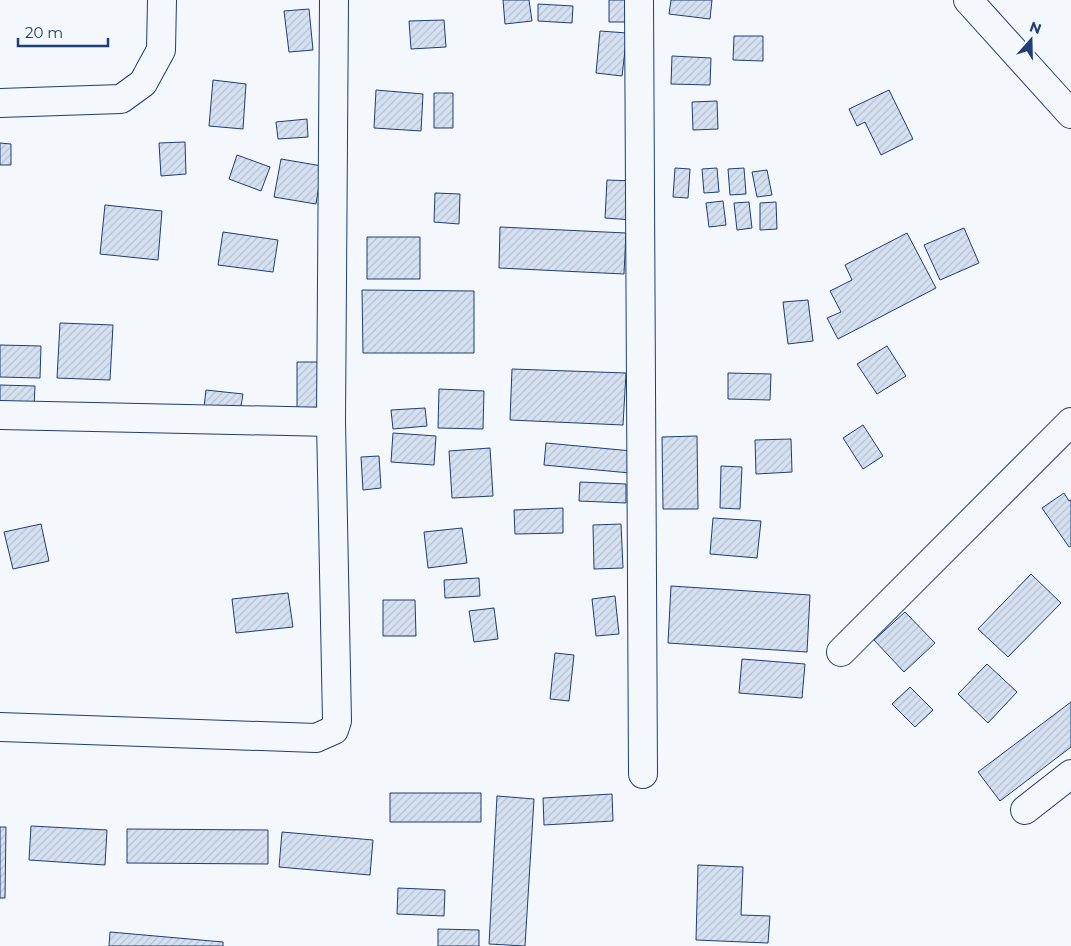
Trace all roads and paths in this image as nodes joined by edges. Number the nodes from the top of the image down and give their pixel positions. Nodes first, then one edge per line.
1 (162, 0) edge
2 (334, 0) edge
3 (639, 0) edge
4 (968, 0) edge
5 (0, 103) edge
6 (1071, 114) edge
7 (0, 414) edge
8 (330, 422) junction
9 (1071, 422) edge
10 (841, 652) dead end
11 (0, 727) edge
12 (643, 774) dead end
13 (1071, 774) edge
14 (1025, 810) dead end

1 - 5 street
2 - 8 street
3 - 12 street
4 - 6 street
7 - 8 street
8 - 11 street
9 - 10 street
13 - 14 street

